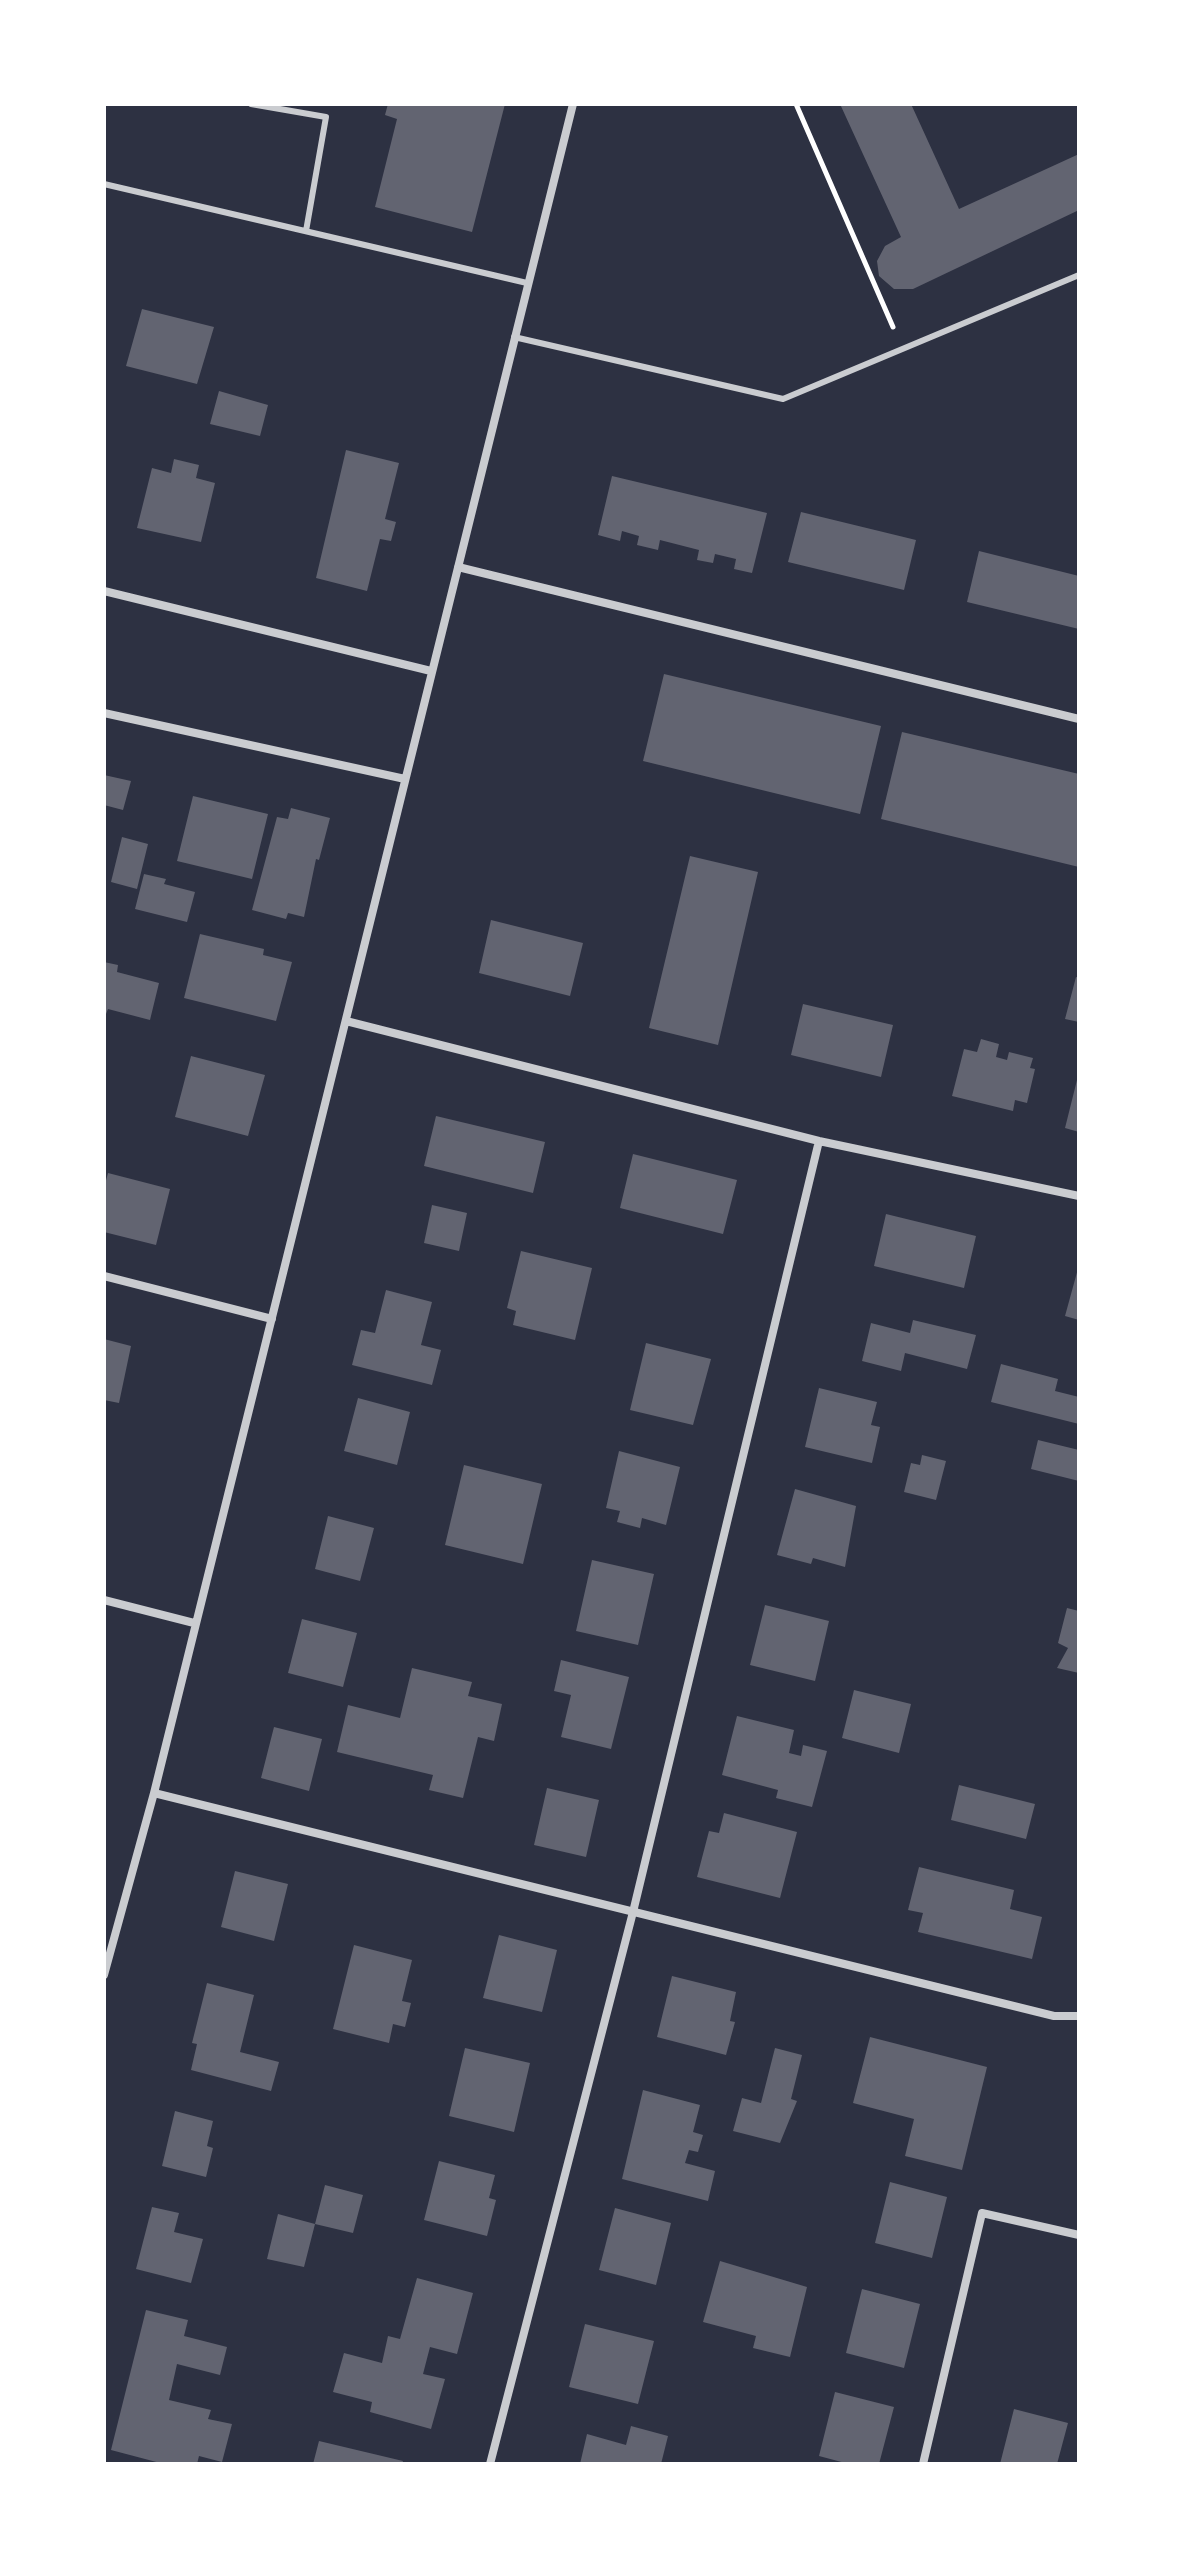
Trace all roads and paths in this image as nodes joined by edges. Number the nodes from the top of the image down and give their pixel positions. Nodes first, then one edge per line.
1 (251, 104) edge
2 (573, 104) edge
3 (796, 104) edge
4 (104, 184) edge
5 (306, 231) junction
6 (1079, 275) edge
7 (527, 283) junction
8 (514, 337) junction
9 (904, 351) junction
10 (458, 567) junction
11 (104, 591) edge
12 (431, 671) junction
13 (104, 713) edge
14 (1079, 719) edge
15 (405, 779) junction
16 (346, 1021) junction
17 (819, 1141) junction
18 (1079, 1196) edge
19 (104, 1276) edge
20 (272, 1319) junction
21 (104, 1600) edge
22 (194, 1623) junction
23 (154, 1793) junction
24 (633, 1912) junction
25 (104, 1975) edge
26 (1079, 2016) edge
27 (1079, 2235) edge
28 (490, 2464) edge
29 (923, 2464) edge

1 - 5 lane
2 - 7 street
3 - 9 path
4 - 5 lane
5 - 7 lane
6 - 9 lane
7 - 8 street
8 - 9 lane
8 - 10 street
10 - 12 street
10 - 14 street
11 - 12 street
12 - 15 street
13 - 15 street
15 - 16 street
16 - 17 street
16 - 20 street
17 - 18 street
17 - 24 street
19 - 20 street
20 - 22 street
21 - 22 street
22 - 23 street
23 - 24 street
23 - 25 street
24 - 26 street
24 - 28 street
27 - 29 street

